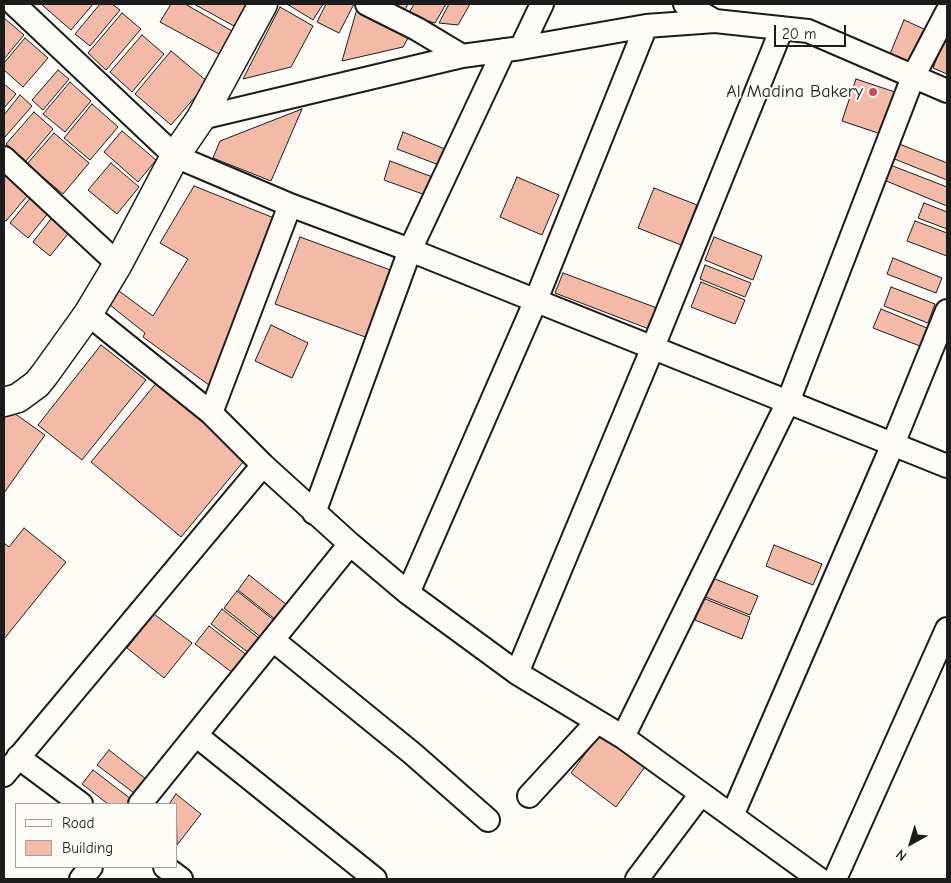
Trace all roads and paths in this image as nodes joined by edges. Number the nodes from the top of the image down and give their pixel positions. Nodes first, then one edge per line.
1 (14, 4) edge
2 (263, 4) edge
3 (367, 4) edge
4 (542, 4) edge
5 (685, 4) edge
6 (947, 12) edge
7 (715, 21) junction
8 (646, 26) junction
9 (782, 28) junction
10 (512, 49) junction
11 (462, 56) junction
12 (913, 77) junction
13 (947, 91) edge
14 (201, 118) junction
15 (175, 156) junction
16 (4, 158) edge
17 (290, 205) junction
18 (410, 250) junction
19 (118, 264) junction
20 (536, 300) junction
21 (947, 311) edge
22 (88, 314) junction
23 (653, 347) junction
24 (4, 402) edge
25 (788, 402) junction
26 (211, 413) junction
27 (893, 444) junction
28 (263, 465) junction
29 (947, 466) edge
30 (314, 513) junction
31 (350, 544) junction
32 (408, 593) junction
33 (947, 628) edge
34 (273, 640) junction
35 (517, 673) junction
36 (597, 722) junction
37 (196, 736) junction
38 (623, 737) junction
39 (18, 757) junction
40 (4, 775) edge
41 (701, 794) junction
42 (529, 796) dead end
43 (80, 803) edge
44 (141, 803) edge
45 (732, 816) junction
46 (488, 820) dead end
47 (90, 868) edge
48 (166, 868) edge
49 (791, 871) edge
50 (81, 879) edge
51 (181, 879) edge
52 (375, 879) edge
53 (637, 879) edge
54 (819, 879) edge
55 (835, 879) edge

1 - 15 street
2 - 14 street
3 - 11 street
4 - 10 street
5 - 7 street
6 - 12 street
7 - 8 street
7 - 9 street
8 - 10 street
8 - 20 street
9 - 12 street
9 - 23 street
10 - 11 street
10 - 18 street
11 - 14 street
12 - 13 street
12 - 25 street
14 - 15 street
15 - 17 street
15 - 19 street
16 - 19 street
17 - 18 street
17 - 26 street
18 - 20 street
18 - 30 street
19 - 22 street
20 - 23 street
20 - 32 street
21 - 27 street
22 - 24 street
22 - 26 street
23 - 25 street
23 - 35 street
25 - 27 street
25 - 38 street
26 - 28 street
27 - 29 street
27 - 45 street
28 - 30 street
28 - 39 street
30 - 31 street
31 - 32 street
31 - 34 street
32 - 35 street
33 - 55 street
34 - 37 street
34 - 46 street
35 - 36 street
36 - 38 street
36 - 42 street
37 - 44 street
37 - 52 street
38 - 41 street
39 - 40 street
39 - 43 street
41 - 45 street
41 - 53 street
45 - 49 street
47 - 50 street
48 - 51 street
49 - 54 street

